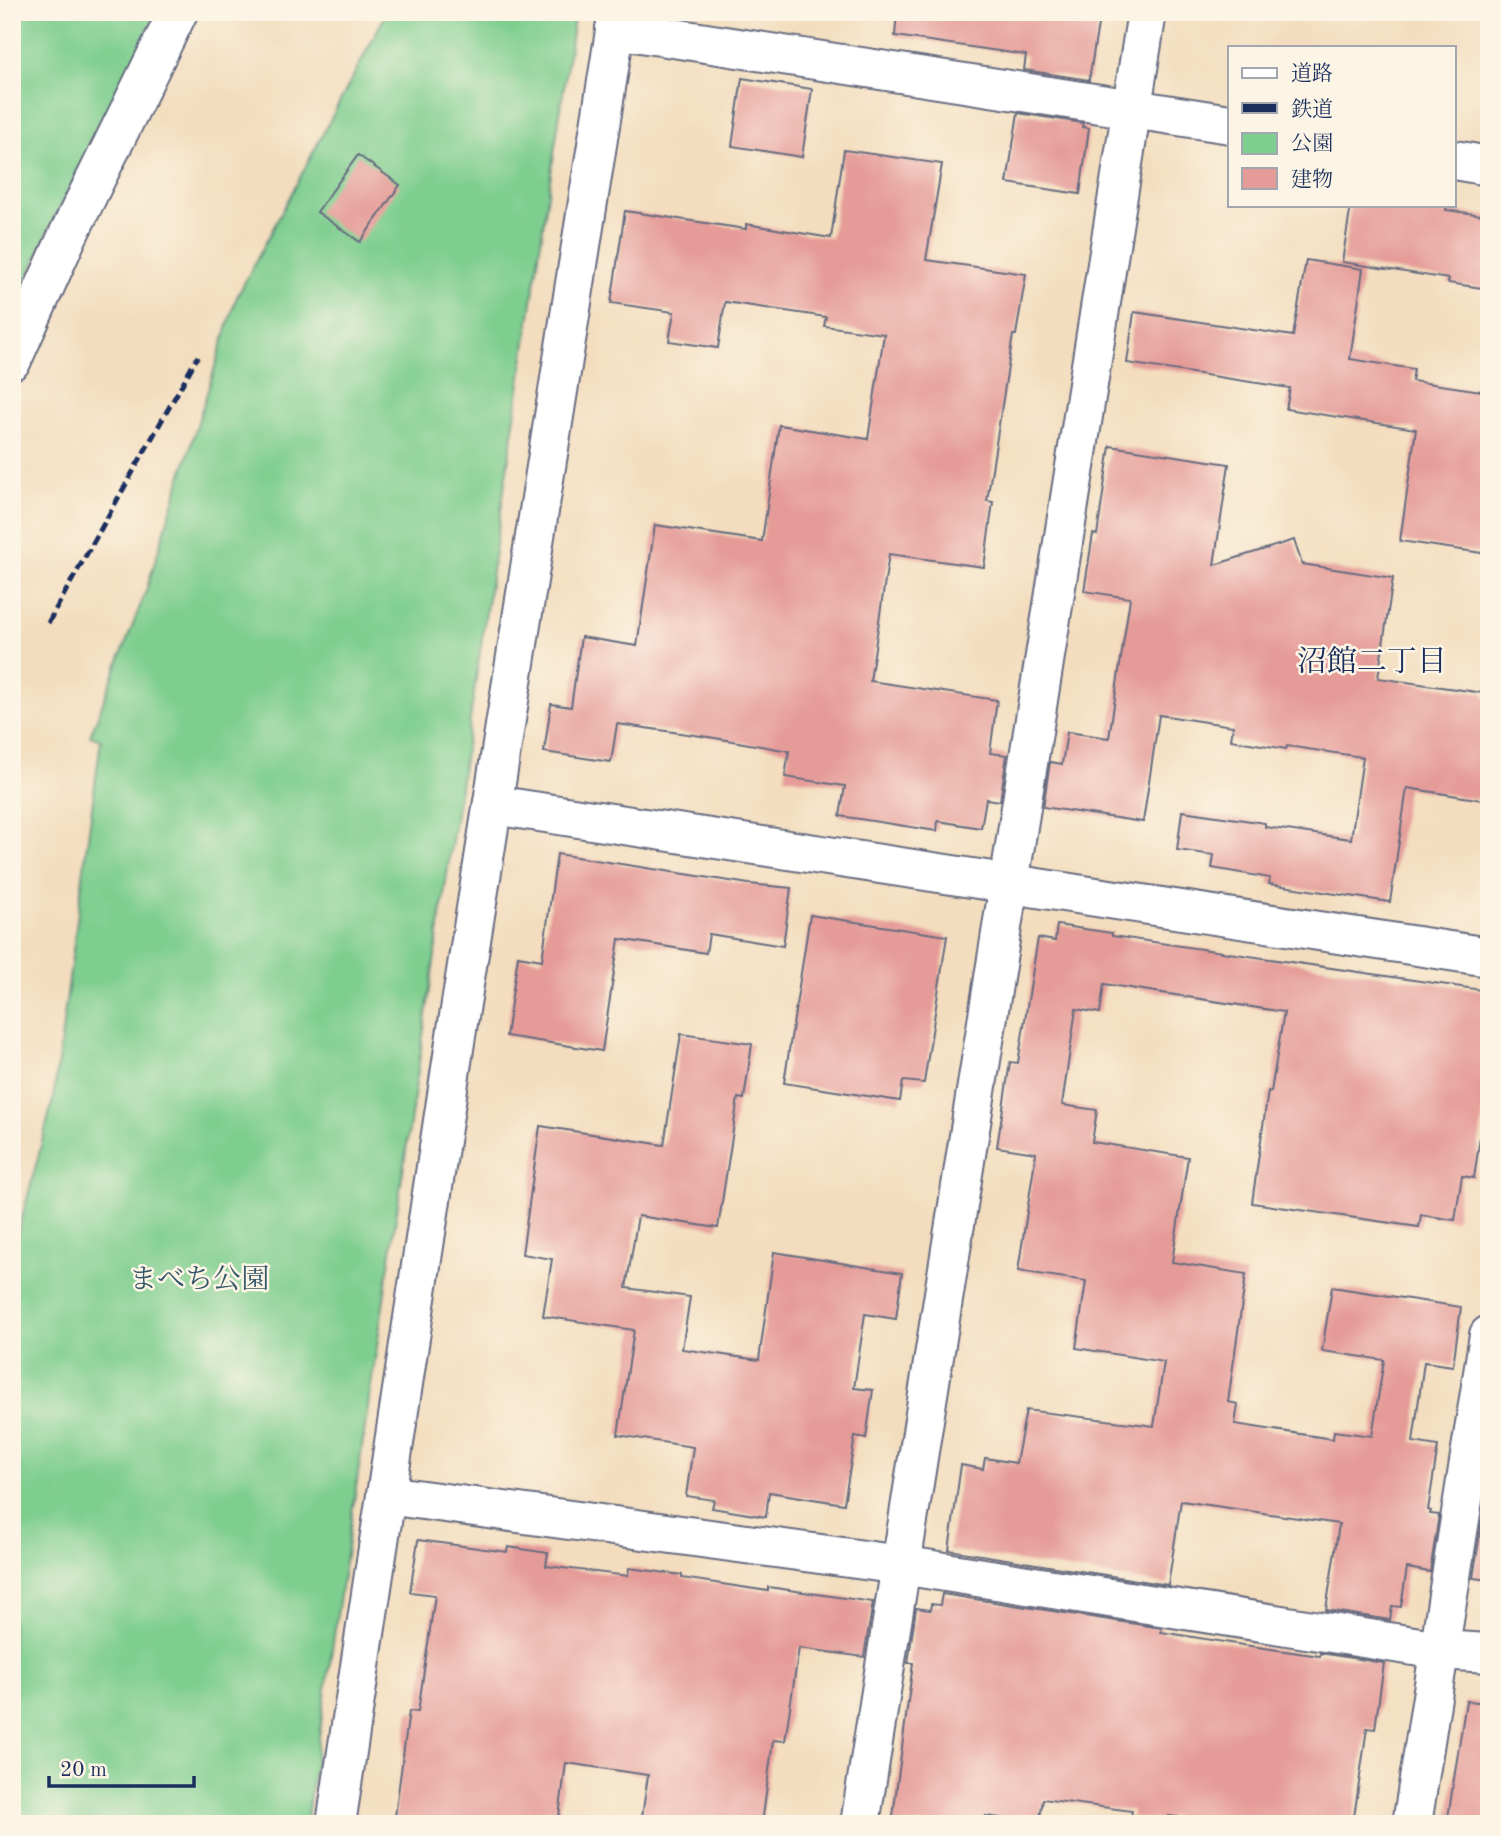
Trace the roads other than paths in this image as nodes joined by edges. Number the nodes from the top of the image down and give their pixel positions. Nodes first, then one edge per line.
1 (178, 12) edge
2 (1147, 12) edge
3 (616, 20) edge
4 (1132, 108) junction
5 (1228, 124) edge
6 (1456, 160) edge
7 (1489, 166) edge
8 (12, 360) edge
9 (493, 805) junction
10 (1010, 883) junction
11 (1489, 957) edge
12 (1489, 1335) edge
13 (386, 1495) junction
14 (901, 1565) junction
15 (1439, 1650) junction
16 (1489, 1653) edge
17 (336, 1824) edge
18 (860, 1824) edge
19 (1412, 1824) edge

1 - 8 street
2 - 4 street
3 - 4 street
3 - 9 street
4 - 5 street
4 - 10 street
6 - 7 street
9 - 10 street
9 - 13 street
10 - 11 street
10 - 14 street
12 - 15 street
13 - 14 street
13 - 17 street
14 - 15 street
14 - 18 street
15 - 16 street
15 - 19 street

